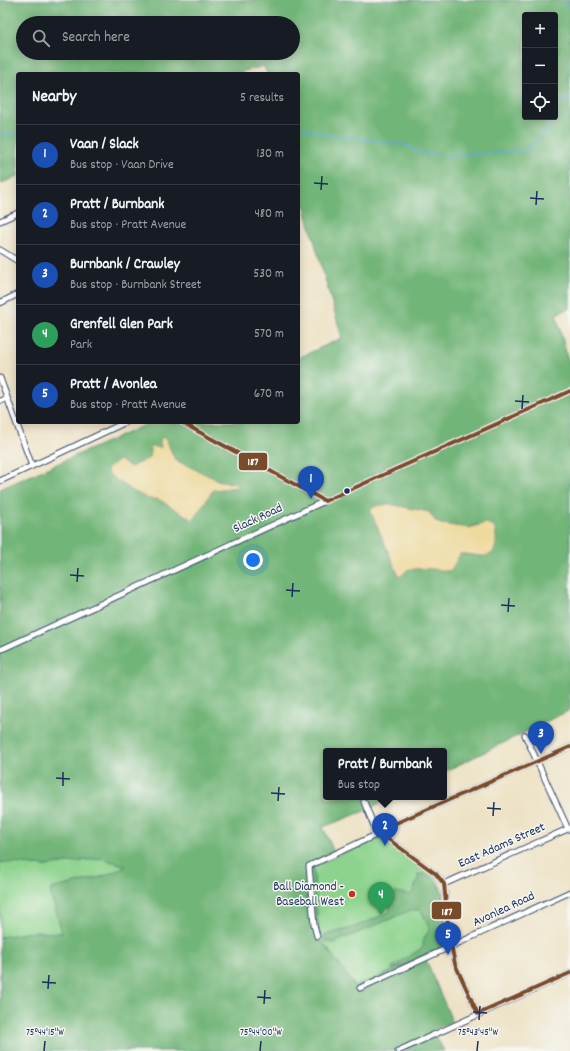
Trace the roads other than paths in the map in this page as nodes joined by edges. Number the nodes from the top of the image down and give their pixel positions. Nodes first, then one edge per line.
1 (16, 214) edge
2 (0, 221) edge
3 (0, 250) edge
4 (16, 260) edge
5 (16, 295) edge
6 (0, 303) edge
7 (0, 378) edge
8 (570, 391) edge
9 (6, 398) junction
10 (0, 401) edge
11 (122, 424) edge
12 (185, 424) edge
13 (32, 466) junction
14 (0, 481) edge
15 (325, 501) junction
16 (0, 650) edge
17 (525, 735) dead end
18 (570, 747) edge
19 (537, 762) junction
20 (364, 802) dead end
21 (569, 828) edge
22 (380, 833) junction
23 (444, 884) junction
24 (570, 892) edge
25 (317, 936) dead end
26 (451, 947) junction
27 (570, 973) edge
28 (360, 988) dead end
29 (478, 1014) junction
30 (398, 1051) edge

1 - 2 street
3 - 4 street
5 - 6 street
7 - 9 street
8 - 15 street, Slack Road
9 - 10 street
9 - 13 street
11 - 13 street
12 - 15 street
13 - 14 street
15 - 16 street, Slack Road
17 - 19 street
18 - 19 street
19 - 21 street
19 - 22 street
20 - 22 street
21 - 23 street, East Adams Street
22 - 23 street
22 - 25 street
23 - 26 street
24 - 26 street, Avonlea Road
26 - 28 street, Avonlea Road
26 - 29 street
27 - 29 street
29 - 30 street

